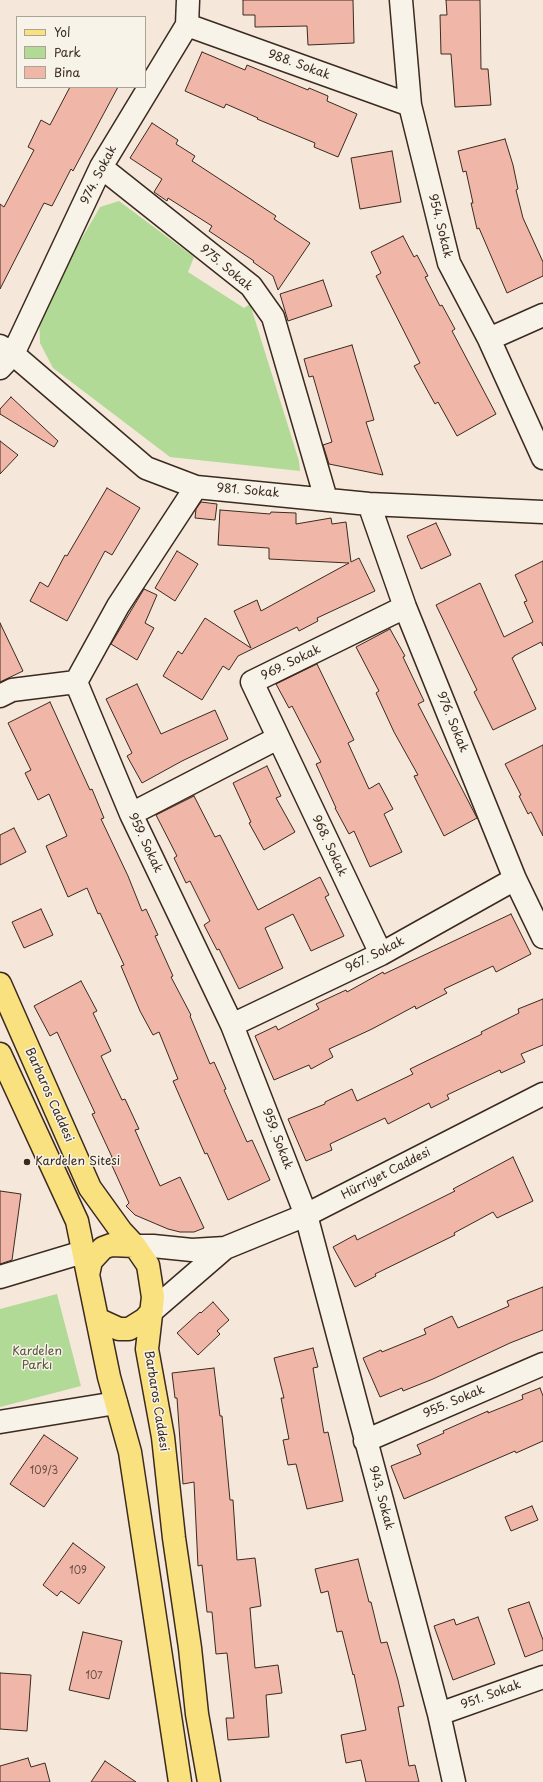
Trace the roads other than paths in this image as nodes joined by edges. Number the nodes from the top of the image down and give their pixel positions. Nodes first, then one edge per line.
1 (188, 0) edge
2 (401, 0) edge
3 (187, 25) junction
4 (410, 105) junction
5 (101, 167) junction
6 (543, 315) edge
7 (489, 339) junction
8 (4, 356) edge
9 (543, 458) edge
10 (196, 487) junction
11 (326, 499) junction
12 (369, 504) junction
13 (543, 512) edge
14 (405, 607) junction
15 (76, 682) junction
16 (0, 696) edge
17 (278, 738) junction
18 (131, 814) junction
19 (515, 879) junction
20 (543, 937) edge
21 (380, 954) junction
22 (0, 984) edge
23 (232, 1025) junction
24 (0, 1054) edge
25 (543, 1094) edge
26 (306, 1215) junction
27 (135, 1246) junction
28 (225, 1248) junction
29 (83, 1252) junction
30 (88, 1275) junction
31 (0, 1277) edge
32 (152, 1311) junction
33 (97, 1319) junction
34 (543, 1364) edge
35 (116, 1403) junction
36 (0, 1422) edge
37 (365, 1441) junction
38 (543, 1677) edge
39 (439, 1714) junction
40 (180, 1782) edge
41 (208, 1782) edge
42 (454, 1782) edge

1 - 3 street, 974. Sokak
2 - 4 street, 954. Sokak
3 - 4 street, 988. Sokak
3 - 5 street, 974. Sokak
4 - 7 street, 954. Sokak
5 - 8 street, 974. Sokak
5 - 11 street, 975. Sokak
6 - 7 street
7 - 9 street, 954. Sokak
8 - 10 street, 981. Sokak
10 - 11 street, 981. Sokak
10 - 15 street
11 - 12 street, 981. Sokak
12 - 13 street, 981. Sokak
12 - 14 street, 976. Sokak
14 - 17 street, 969. Sokak
14 - 19 street, 976. Sokak
15 - 16 street
15 - 18 street, 959. Sokak
17 - 18 street
17 - 21 street, 968. Sokak
18 - 23 street, 959. Sokak
19 - 20 street, 976. Sokak
19 - 21 street, 967. Sokak
21 - 23 street, 967. Sokak
22 - 27 main road, Barbaros Caddesi
23 - 26 street, 959. Sokak
24 - 29 main road
25 - 26 street, Hürriyet Caddesi
26 - 28 street, Hürriyet Caddesi
26 - 37 street, 943. Sokak
27 - 28 street, Hürriyet Caddesi
27 - 30 main road, Hürriyet Caddesi
27 - 32 main road, Barbaros Caddesi
28 - 32 street, Hürriyet Caddesi
29 - 30 main road
29 - 31 street
30 - 33 main road
32 - 33 main road, Hürriyet Caddesi
32 - 41 main road, Barbaros Caddesi
33 - 35 main road
34 - 37 street, 955. Sokak
35 - 36 street
35 - 40 main road
37 - 39 street, 943. Sokak
38 - 39 street, 951. Sokak
39 - 42 street, 943. Sokak

